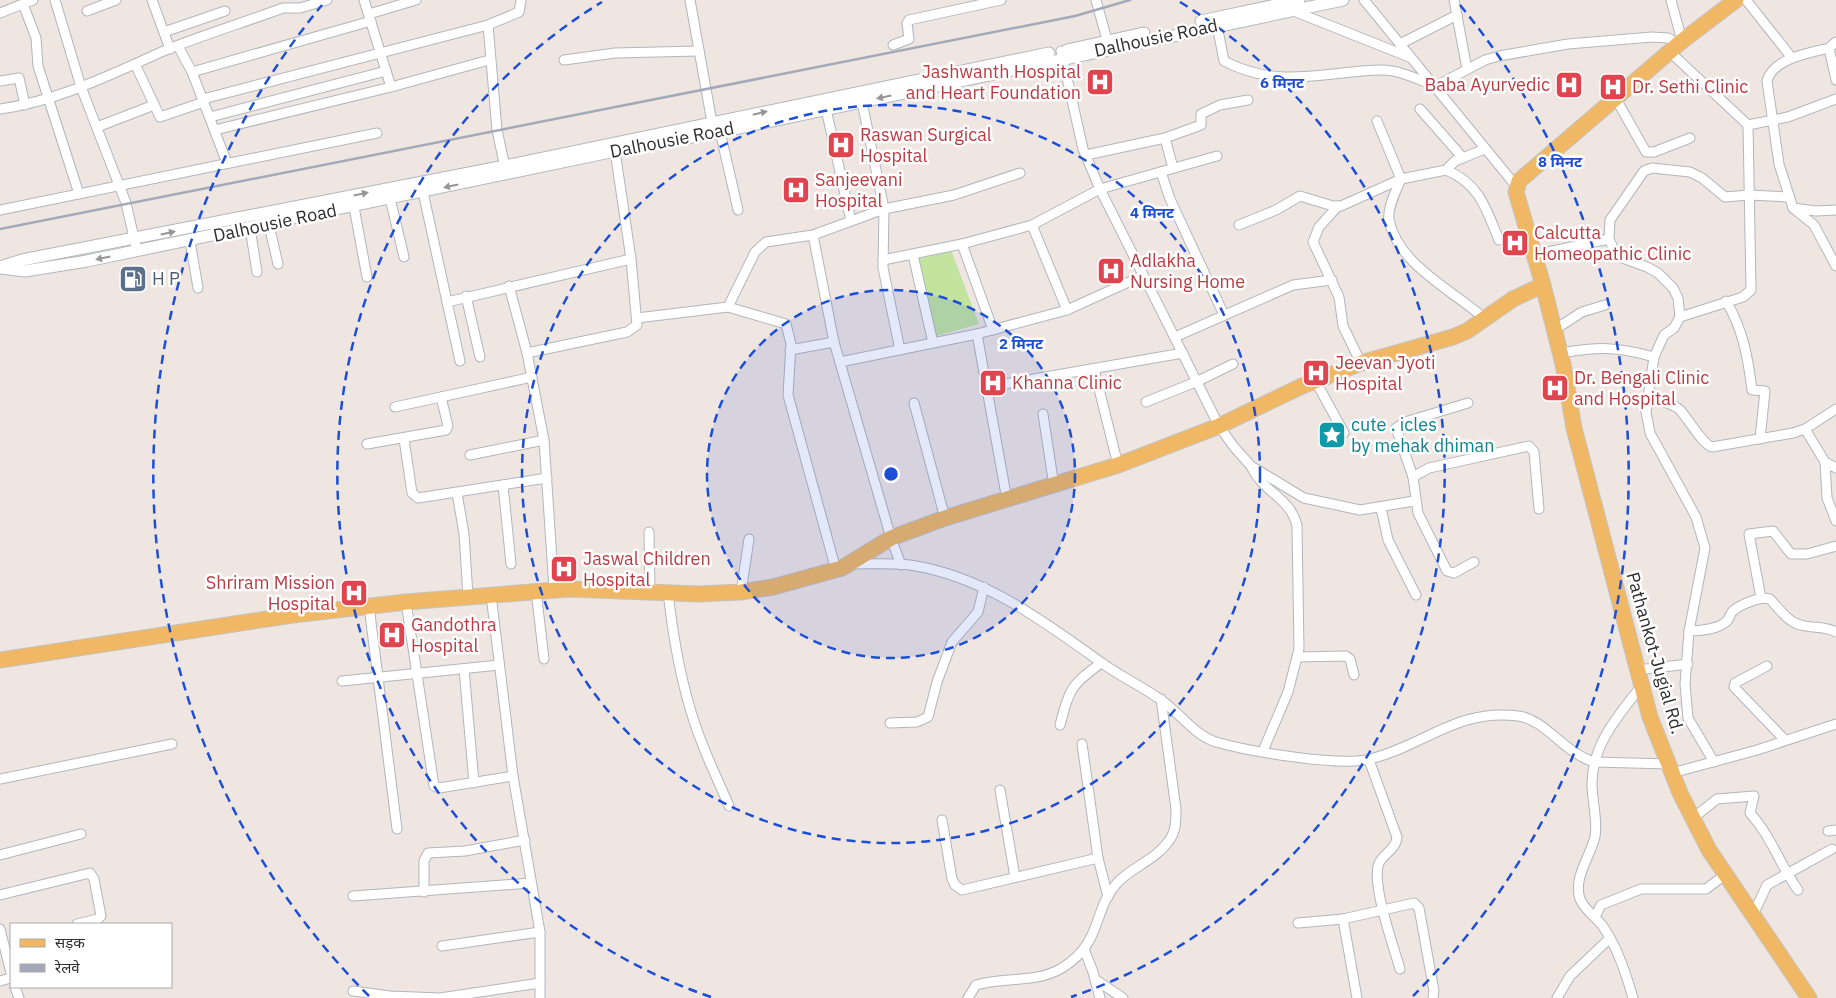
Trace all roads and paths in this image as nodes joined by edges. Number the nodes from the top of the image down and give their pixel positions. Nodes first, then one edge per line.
1 (33, 0) edge
2 (55, 0) edge
3 (116, 0) edge
4 (152, 0) edge
5 (327, 0) edge
6 (364, 0) edge
7 (416, 0) edge
8 (521, 0) edge
9 (691, 0) edge
10 (1001, 0) edge
11 (1096, 0) edge
12 (1299, 0) edge
13 (1343, 0) edge
14 (1364, 0) edge
15 (1454, 0) edge
16 (1672, 0) edge
17 (1736, 0) edge
18 (1746, 0) edge
19 (23, 4) junction
20 (1276, 4) junction
21 (1291, 10) junction
22 (87, 11) dead end
23 (225, 11) dead end
24 (0, 13) edge
25 (1457, 15) junction
26 (370, 17) junction
27 (488, 25) junction
28 (1217, 25) junction
29 (164, 32) junction
30 (1400, 44) junction
31 (893, 45) dead end
32 (1109, 45) junction
33 (1677, 45) junction
34 (1833, 45) edge
35 (174, 47) junction
36 (699, 52) junction
37 (381, 53) junction
38 (1062, 54) junction
39 (1411, 58) junction
40 (1792, 58) junction
41 (489, 60) junction
42 (564, 60) dead end
43 (135, 64) junction
44 (1467, 69) junction
45 (386, 71) junction
46 (192, 72) junction
47 (0, 80) edge
48 (1836, 80) edge
49 (1436, 86) junction
50 (81, 87) junction
51 (391, 87) junction
52 (47, 97) junction
53 (861, 97) junction
54 (1616, 98) junction
55 (1836, 99) edge
56 (1248, 100) dead end
57 (203, 101) junction
58 (25, 105) junction
59 (154, 105) junction
60 (0, 109) edge
61 (826, 109) junction
62 (1420, 109) dead end
63 (210, 117) junction
64 (1377, 121) dead end
65 (1772, 121) junction
66 (1748, 125) junction
67 (97, 126) junction
68 (716, 127) junction
69 (215, 130) junction
70 (377, 133) dead end
71 (1165, 138) junction
72 (1690, 138) dead end
73 (1484, 150) junction
74 (615, 151) junction
75 (1646, 152) junction
76 (1086, 154) junction
77 (1218, 156) dead end
78 (1463, 158) junction
79 (227, 163) junction
80 (1173, 168) junction
81 (1652, 168) junction
82 (506, 170) junction
83 (1446, 170) junction
84 (1161, 172) junction
85 (1020, 173) dead end
86 (1401, 179) junction
87 (120, 186) junction
88 (1516, 186) junction
89 (1100, 189) junction
90 (423, 192) junction
91 (79, 194) junction
92 (389, 194) junction
93 (1749, 195) junction
94 (1789, 197) junction
95 (354, 206) junction
96 (1338, 206) junction
97 (1793, 208) junction
98 (884, 209) junction
99 (0, 210) edge
100 (738, 210) dead end
101 (1836, 210) edge
102 (851, 221) junction
103 (269, 225) junction
104 (1032, 225) junction
105 (1239, 225) dead end
106 (250, 228) junction
107 (813, 235) junction
108 (1609, 239) junction
109 (1499, 240) dead end
110 (190, 241) junction
111 (962, 244) junction
112 (136, 245) junction
113 (1534, 254) junction
114 (913, 255) junction
115 (404, 257) dead end
116 (631, 259) junction
117 (883, 260) junction
118 (278, 264) dead end
119 (1836, 266) edge
120 (0, 268) edge
121 (257, 272) dead end
122 (1142, 276) junction
123 (367, 277) dead end
124 (1332, 280) junction
125 (1543, 285) junction
126 (509, 286) junction
127 (198, 288) dead end
128 (466, 296) junction
129 (1726, 301) junction
130 (447, 302) junction
131 (1604, 305) dead end
132 (728, 307) junction
133 (1067, 310) junction
134 (1224, 315) junction
135 (1680, 317) junction
136 (637, 318) junction
137 (1484, 319) junction
138 (993, 330) junction
139 (1554, 330) junction
140 (977, 334) junction
141 (1175, 337) junction
142 (834, 342) junction
143 (933, 343) junction
144 (790, 350) junction
145 (900, 350) junction
146 (527, 353) junction
147 (1183, 353) junction
148 (1560, 353) junction
149 (1654, 356) junction
150 (480, 357) dead end
151 (460, 361) dead end
152 (840, 362) junction
153 (1360, 363) junction
154 (1233, 364) dead end
155 (1094, 370) junction
156 (532, 377) junction
157 (1315, 380) junction
158 (1198, 381) junction
159 (987, 386) junction
160 (442, 397) junction
161 (1650, 397) junction
162 (1146, 402) dead end
163 (914, 403) dead end
164 (1468, 403) dead end
165 (395, 408) dead end
166 (1836, 409) edge
167 (1043, 414) dead end
168 (1219, 426) junction
169 (1805, 429) junction
170 (1344, 433) dead end
171 (404, 439) junction
172 (1760, 439) junction
173 (544, 440) junction
174 (366, 444) dead end
175 (470, 455) dead end
176 (1825, 462) junction
177 (1118, 465) junction
178 (1251, 466) junction
179 (1836, 468) edge
180 (1413, 477) junction
181 (547, 478) junction
182 (503, 485) junction
183 (1054, 486) junction
184 (457, 493) junction
185 (1007, 500) junction
186 (1414, 501) junction
187 (1381, 508) junction
188 (1540, 509) dead end
189 (945, 518) junction
190 (1836, 521) edge
191 (649, 532) dead end
192 (891, 538) junction
193 (749, 539) dead end
194 (1836, 546) edge
195 (1474, 562) dead end
196 (511, 564) dead end
197 (901, 565) junction
198 (842, 567) junction
199 (984, 587) junction
200 (554, 590) junction
201 (536, 591) junction
202 (650, 591) junction
203 (668, 592) junction
204 (741, 592) junction
205 (491, 595) junction
206 (1416, 595) dead end
207 (468, 596) junction
208 (1761, 598) junction
209 (406, 602) junction
210 (369, 606) junction
211 (1689, 630) junction
212 (1836, 632) edge
213 (1297, 657) junction
214 (0, 660) edge
215 (544, 660) dead end
216 (1101, 663) junction
217 (1688, 664) junction
218 (499, 665) junction
219 (1767, 666) dead end
220 (464, 669) junction
221 (1638, 670) junction
222 (417, 673) junction
223 (1354, 675) dead end
224 (378, 678) junction
225 (342, 681) dead end
226 (1642, 685) junction
227 (1161, 699) junction
228 (890, 723) dead end
229 (1836, 724) edge
230 (1060, 725) dead end
231 (1785, 740) junction
232 (172, 744) dead end
233 (1082, 744) dead end
234 (1263, 751) junction
235 (1369, 760) junction
236 (1594, 762) junction
237 (1714, 762) junction
238 (1670, 768) junction
239 (513, 776) junction
240 (0, 779) edge
241 (474, 783) junction
242 (1000, 790) dead end
243 (729, 806) dead end
244 (1693, 818) junction
245 (942, 820) dead end
246 (397, 829) dead end
247 (81, 834) dead end
248 (525, 840) junction
249 (1832, 849) dead end
250 (0, 855) edge
251 (1098, 858) junction
252 (1726, 874) junction
253 (1786, 874) junction
254 (1015, 877) junction
255 (531, 883) junction
256 (1798, 890) dead end
257 (424, 892) junction
258 (0, 895) edge
259 (353, 896) dead end
260 (1108, 897) junction
261 (1384, 910) junction
262 (1753, 915) junction
263 (1595, 917) junction
264 (1343, 919) junction
265 (81, 923) edge
266 (1298, 923) dead end
267 (0, 929) edge
268 (540, 932) junction
269 (1610, 938) junction
270 (7, 942) edge
271 (442, 946) dead end
272 (1084, 949) junction
273 (10, 965) edge
274 (1400, 969) dead end
275 (1096, 980) junction
276 (540, 983) junction
277 (353, 991) dead end
278 (440, 998) edge
279 (540, 998) edge
280 (968, 998) edge
281 (1100, 998) edge
282 (1123, 998) edge
283 (1357, 998) edge
284 (1433, 998) edge
285 (1557, 998) edge
286 (1633, 998) edge
287 (1809, 998) edge

1 - 19 street
2 - 50 street
3 - 22 street
4 - 29 street
5 - 35 street
6 - 26 street
7 - 26 street
8 - 27 street
9 - 36 street
10 - 31 street
11 - 32 street
12 - 20 street, Dalhousie Road
13 - 21 street, Dalhousie Road
14 - 30 street
15 - 25 street
16 - 33 street
17 - 33 main road
18 - 40 street
19 - 24 street
19 - 52 street
20 - 21 street
20 - 32 street, Dalhousie Road
21 - 28 street, Dalhousie Road
21 - 39 street
23 - 29 street
25 - 30 street
25 - 44 street
26 - 37 street
26 - 46 street
27 - 37 street
27 - 41 street
28 - 32 street, Dalhousie Road
28 - 49 street
29 - 35 street
30 - 39 street
32 - 38 street, Dalhousie Road
33 - 44 street
33 - 54 main road
33 - 66 street
34 - 40 street
34 - 48 street
35 - 43 street
35 - 46 street
36 - 42 street
36 - 68 street
37 - 45 street
37 - 57 street
38 - 53 street, Dalhousie Road
38 - 76 street
39 - 49 street
40 - 65 street
41 - 51 street
41 - 82 street
43 - 50 street
43 - 59 street
44 - 49 street
45 - 51 street
45 - 63 street
46 - 57 street
47 - 58 street
49 - 73 street
50 - 52 street
50 - 67 street
51 - 69 street
52 - 58 street
52 - 91 street
53 - 61 street, Dalhousie Road
68 -> 53 street, Dalhousie Road
53 - 98 street
54 - 75 street
54 - 88 main road
55 - 65 street
56 - 71 street
57 - 59 street
57 - 63 street
58 - 60 street
59 - 67 street
61 - 68 street, Dalhousie Road
61 - 102 street
62 - 78 street
63 - 69 street
64 - 86 street
65 - 66 street
65 - 94 street
66 - 93 street
67 - 87 street
68 - 74 street, Dalhousie Road
68 - 82 street, Dalhousie Road
68 - 100 street
69 - 79 street
70 - 79 street
71 - 76 street
71 - 80 street
72 - 75 street
73 - 78 street
73 - 88 street
74 - 82 street, Dalhousie Road
74 - 116 street
75 - 81 street
76 - 89 street
77 - 80 street
78 - 83 street
79 - 87 street
80 - 84 street
81 - 93 street
81 - 108 street
82 -> 90 street, Dalhousie Road
82 - 92 street, Dalhousie Road
83 - 86 street
83 - 109 street
84 - 89 street
84 - 134 street
85 - 98 street
86 - 96 street
86 - 137 street
87 - 91 street
87 - 112 street
88 - 113 main road, Pathankot-Jugial Rd.
89 - 104 street
89 - 122 street
90 - 92 street, Dalhousie Road
90 - 130 street
91 - 99 street
92 - 95 street, Dalhousie Road
112 -> 92 street, Dalhousie Road
92 - 115 street
93 - 94 street
93 - 129 street
94 - 97 street
95 - 103 street, Dalhousie Road
95 - 123 street
96 - 105 street
96 - 124 street
97 - 101 street
97 - 119 street
98 - 102 street
98 - 117 street
102 - 107 street
103 - 106 street, Dalhousie Road
103 - 118 street
104 - 111 street
104 - 133 street
106 - 110 street, Dalhousie Road
106 - 121 street
107 - 132 street
107 - 142 street
108 - 113 street
108 - 135 street
110 - 112 street, Dalhousie Road
110 - 127 street
111 - 114 street
111 - 138 street
112 - 120 street, Dalhousie Road
113 - 125 main road, Pathankot-Jugial Rd.
114 - 117 street
114 - 143 street
116 - 126 street
116 - 136 street
117 - 145 street
122 - 133 street
122 - 141 street
124 - 134 street
124 - 153 street
125 - 137 main road
125 - 139 main road, Pathankot-Jugial Rd.
126 - 128 street
126 - 146 street
128 - 130 street
128 - 150 street
129 - 135 street
129 - 172 street
130 - 151 street
131 - 139 street
132 - 136 street
132 - 144 street
133 - 138 street
134 - 141 street
135 - 149 street
136 - 146 street
137 - 153 main road
138 - 140 street
139 - 148 main road, Pathankot-Jugial Rd.
140 - 143 street
140 - 159 street
141 - 147 street
142 - 144 street
142 - 152 street
143 - 145 street
144 - 198 street
145 - 152 street
146 - 156 street
147 - 155 street
147 - 158 street
148 - 149 street
148 - 221 main road, Pathankot-Jugial Rd.
149 - 161 street
152 - 192 street
153 - 157 main road
154 - 158 street
155 - 159 street
155 - 177 street
156 - 160 street
156 - 173 street
157 - 168 main road
157 - 170 street
158 - 162 street
158 - 168 street
159 - 185 street
160 - 165 street
160 - 171 street
161 - 172 street
161 - 211 street
163 - 189 street
164 - 180 street
166 - 169 street
167 - 183 street
168 - 177 main road
168 - 178 street
169 - 172 street
169 - 176 street
171 - 174 street
171 - 184 street
173 - 175 street
173 - 181 street
176 - 179 street
176 - 190 street
177 - 183 main road
178 - 187 street
178 - 213 street
180 - 186 street
180 - 188 street
181 - 182 street
181 - 200 street
182 - 184 street
182 - 196 street
183 - 185 main road
184 - 207 street
185 - 189 main road
186 - 187 street
186 - 195 street
187 - 206 street
189 - 192 main road
191 - 202 street
192 - 197 street
192 - 198 main road
193 - 204 street
194 - 208 street
197 - 198 street
197 - 199 street
198 - 204 main road
199 - 216 street
199 - 228 street
200 - 201 main road
200 - 202 main road
201 - 205 main road
201 - 215 street
202 - 203 main road
203 - 204 main road
203 - 243 street
205 - 207 main road
205 - 218 street
207 - 209 main road
208 - 211 street
208 - 212 street
209 - 210 main road
209 - 222 street
210 - 214 main road
210 - 224 street
211 - 217 street
213 - 223 street
213 - 234 street
216 - 227 street
216 - 230 street
217 - 221 street
217 - 237 street
218 - 220 street
218 - 239 street
219 - 231 street
220 - 222 street
220 - 241 street
221 - 226 main road, Pathankot-Jugial Rd.
222 - 224 street
222 - 241 street
224 - 225 street
224 - 246 street
226 - 236 street
226 - 238 main road, Pathankot-Jugial Rd.
227 - 234 street
227 - 260 street
229 - 231 street
231 - 237 street
232 - 240 street
233 - 251 street
234 - 235 street
235 - 236 street
235 - 261 street
236 - 238 street
236 - 263 street
237 - 238 street
238 - 244 main road, Pathankot-Jugial Rd.
239 - 241 street
239 - 248 street
242 - 254 street
244 - 252 main road, Pathankot-Jugial Rd.
244 - 253 street
245 - 254 street
247 - 250 street
248 - 255 street
248 - 257 street
249 - 253 street
251 - 254 street
251 - 260 street
252 - 262 main road, Pathankot-Jugial Rd.
252 - 263 street
253 - 256 street
253 - 262 street
255 - 257 street
255 - 268 street
257 - 259 street
258 - 265 street
260 - 272 street
261 - 264 street
261 - 274 street
261 - 284 street
262 - 287 main road, Pathankot-Jugial Rd.
263 - 269 street
264 - 266 street
264 - 283 street
267 - 270 street
268 - 271 street
268 - 276 street
269 - 285 street
269 - 286 street
270 - 273 street
272 - 275 street
272 - 280 street
275 - 281 street
275 - 282 street
276 - 278 street
276 - 279 street
277 - 278 street

